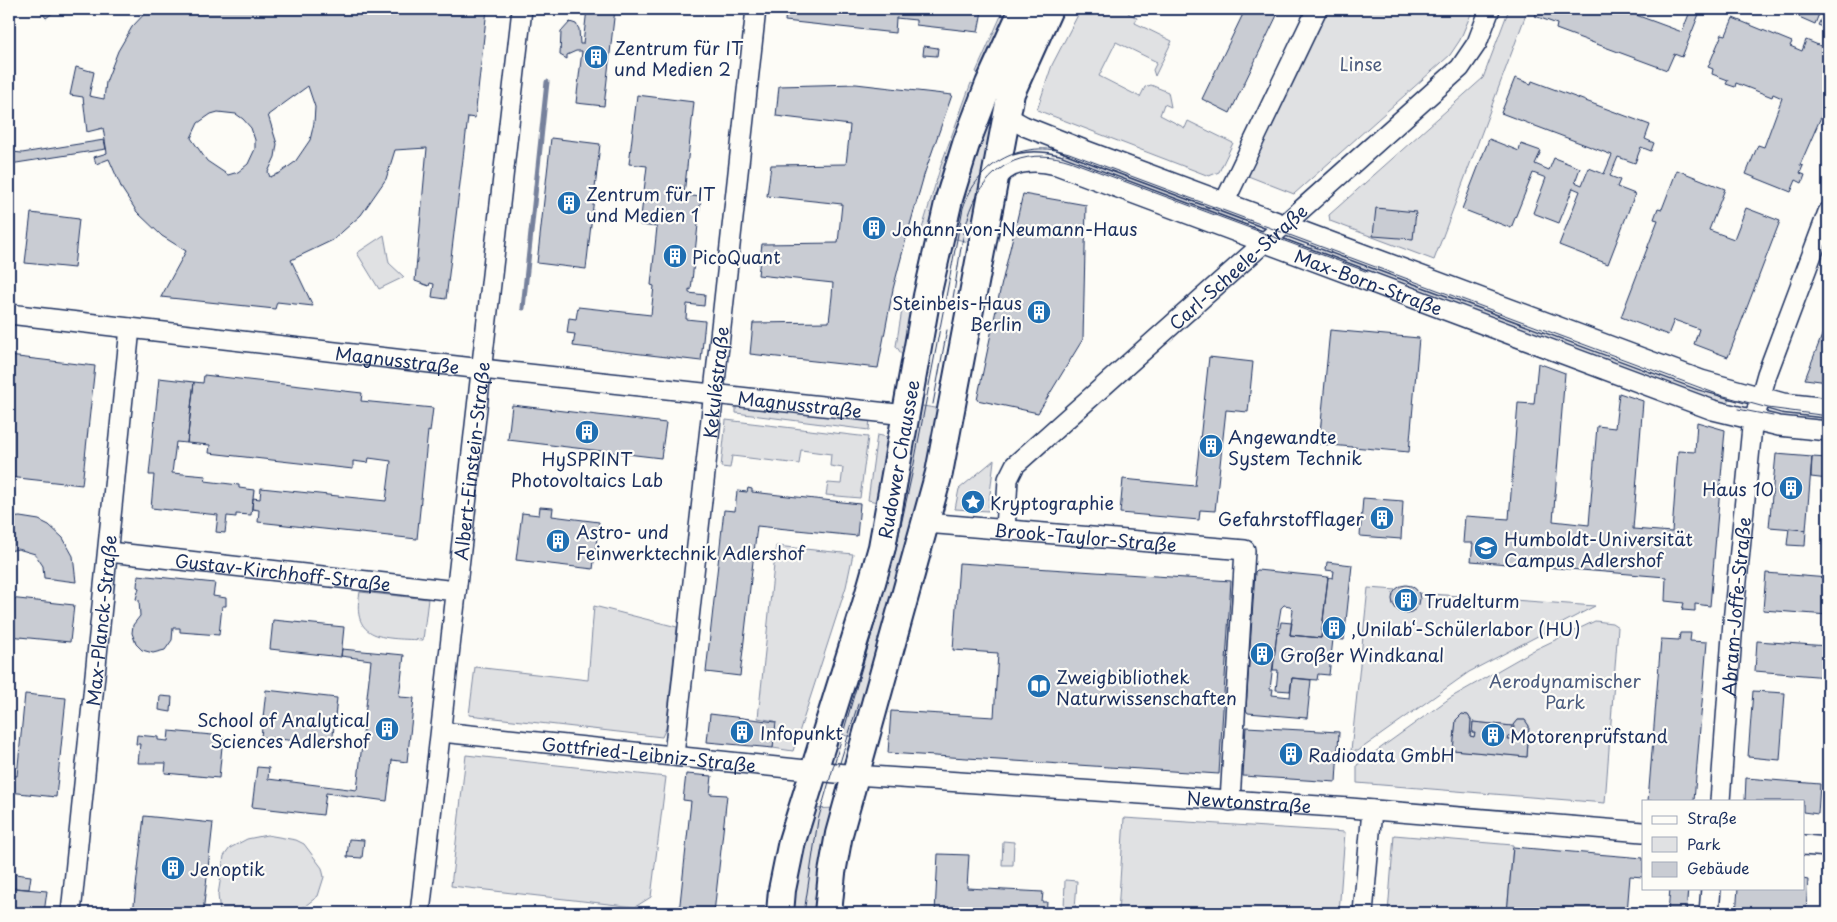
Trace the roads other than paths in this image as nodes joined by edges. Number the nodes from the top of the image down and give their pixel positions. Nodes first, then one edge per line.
1 (522, 9) edge
2 (756, 9) edge
3 (1023, 9) edge
4 (1049, 9) edge
5 (1317, 9) edge
6 (1490, 9) edge
7 (1006, 116) junction
8 (992, 188) junction
9 (1225, 201) junction
10 (1828, 212) edge
11 (1284, 224) junction
12 (1265, 242) junction
13 (9, 314) edge
14 (130, 328) junction
15 (482, 369) junction
16 (713, 394) junction
17 (1828, 408) edge
18 (1756, 410) junction
19 (906, 415) junction
20 (1828, 431) edge
21 (926, 523) junction
22 (1005, 530) junction
23 (109, 552) junction
24 (456, 591) junction
25 (441, 732) junction
26 (674, 755) junction
27 (812, 772) junction
28 (855, 775) junction
29 (1720, 800) edge
30 (1230, 801) junction
31 (1372, 810) junction
32 (1642, 832) edge
33 (1804, 845) edge
34 (1828, 847) edge
35 (1711, 890) edge
36 (71, 913) edge
37 (420, 913) edge
38 (780, 913) edge
39 (828, 913) edge
40 (1363, 913) edge
41 (1709, 913) edge

1 - 15 street, Albert-Einstein-Straße
2 - 16 street, Kekuléstraße
3 - 19 main road, Rudower Chaussee
4 - 7 main road, Rudower Chaussee
5 - 9 street
6 - 11 street, Carl-Scheele-Straße
7 - 8 main road, Rudower Chaussee
7 - 9 street, Max-Born-Straße
8 - 12 street, Max-Born-Straße
8 - 21 main road, Rudower Chaussee
9 - 11 street, Max-Born-Straße
10 - 18 street, Abram-Joffe-Straße
11 - 12 street, Carl-Scheele-Straße
11 - 18 street, Max-Born-Straße
12 - 18 street, Max-Born-Straße
12 - 22 street, Carl-Scheele-Straße
13 - 14 street, Magnusstraße
14 - 15 street, Magnusstraße
14 - 23 street, Max-Planck-Straße
15 - 16 street, Magnusstraße
15 - 24 street, Albert-Einstein-Straße
16 - 19 street, Magnusstraße
16 - 26 street, Kekuléstraße
17 - 18 street
18 - 20 street
18 - 29 street, Abram-Joffe-Straße
19 - 27 main road, Rudower Chaussee
21 - 22 street, Brook-Taylor-Straße
21 - 28 main road, Rudower Chaussee
22 - 30 street, Brook-Taylor-Straße
23 - 24 street, Gustav-Kirchhoff-Straße
23 - 36 street, Max-Planck-Straße
24 - 25 street, Albert-Einstein-Straße
25 - 26 street, Gottfried-Leibniz-Straße
25 - 37 street, Albert-Einstein-Straße
26 - 27 street, Gottfried-Leibniz-Straße
27 - 28 street, Gottfried-Leibniz-Straße
27 - 38 main road, Rudower Chaussee
28 - 30 street, Newtonstraße
28 - 39 main road, Rudower Chaussee
30 - 31 street, Newtonstraße
31 - 32 street, Newtonstraße
31 - 40 street
33 - 34 street
35 - 41 street

